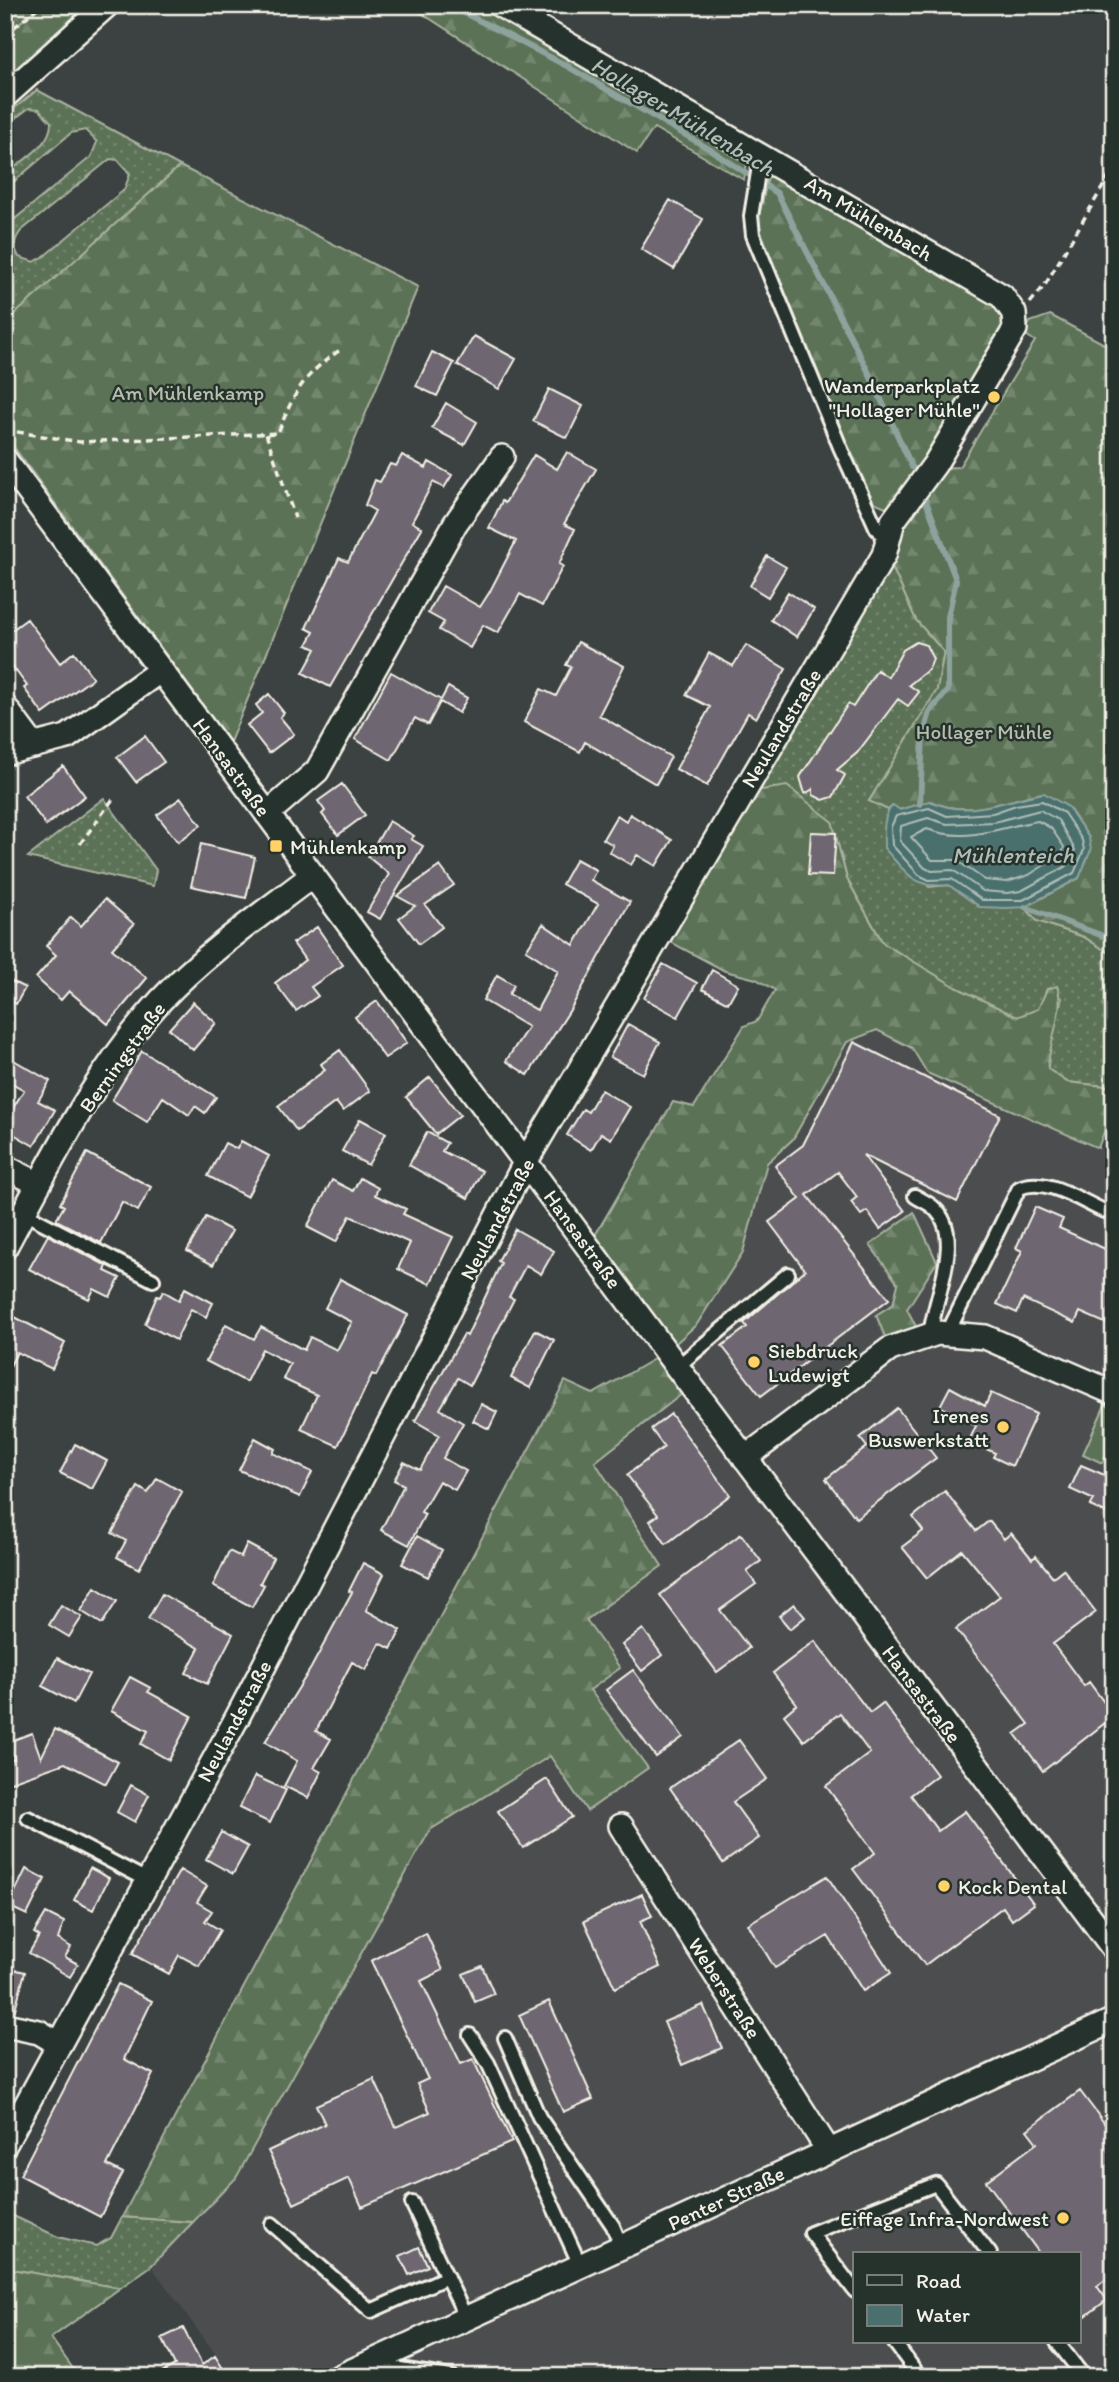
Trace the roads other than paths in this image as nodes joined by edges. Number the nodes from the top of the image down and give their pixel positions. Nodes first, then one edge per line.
1 (107, 5) edge
2 (500, 5) edge
3 (5, 96) edge
4 (759, 158) junction
5 (1014, 313) joint
6 (502, 457) dead end
7 (5, 460) edge
8 (888, 541) junction
9 (161, 670) junction
10 (5, 707) edge
11 (34, 746) junction
12 (5, 753) edge
13 (267, 814) junction
14 (313, 875) junction
15 (526, 1161) junction
16 (5, 1167) edge
17 (39, 1184) junction
18 (915, 1196) dead end
19 (1104, 1211) dead end
20 (24, 1213) junction
21 (5, 1247) edge
22 (788, 1274) dead end
23 (153, 1280) dead end
24 (938, 1335) junction
25 (677, 1367) junction
26 (1114, 1393) edge
27 (745, 1458) junction
28 (28, 1818) dead end
29 (621, 1826) dead end
30 (147, 1880) junction
31 (1114, 1949) edge
32 (1114, 2020) edge
33 (5, 2025) edge
34 (470, 2035) dead end
35 (505, 2038) dead end
36 (59, 2044) junction
37 (5, 2144) edge
38 (828, 2150) junction
39 (412, 2203) dead end
40 (272, 2224) dead end
41 (621, 2246) junction
42 (988, 2252) edge
43 (580, 2265) junction
44 (447, 2277) junction
45 (853, 2288) edge
46 (466, 2318) junction
47 (895, 2344) edge
48 (1059, 2344) edge
49 (367, 2364) junction
50 (339, 2377) edge
51 (451, 2377) edge
52 (920, 2377) edge
53 (1084, 2377) edge

1 - 3 street
2 - 4 street, Am Mühlenbach
4 - 5 street, Am Mühlenbach
4 - 8 lane
5 - 8 street, Neulandstraße
6 - 13 street
7 - 9 street, Hansastraße
8 - 15 street, Neulandstraße
9 - 11 street
9 - 13 street, Hansastraße
10 - 11 street
11 - 12 street
13 - 14 street, Hansastraße
14 - 15 street, Hansastraße
14 - 17 street, Berningstraße
15 - 25 street, Hansastraße
15 - 30 street, Neulandstraße
16 - 17 street
17 - 20 street, Berningstraße
18 - 24 lane
19 - 24 lane
20 - 21 street, Berningstraße
20 - 23 lane
22 - 25 lane
24 - 26 street
24 - 27 street
25 - 27 street, Hansastraße
27 - 31 street, Hansastraße
28 - 30 lane
29 - 38 street, Weberstraße
30 - 36 street, Neulandstraße
32 - 38 street, Penter Straße
33 - 36 street
34 - 43 lane
35 - 41 lane
36 - 37 street, Neulandstraße
38 - 41 street, Penter Straße
39 - 44 lane
40 - 44 lane
41 - 43 street, Penter Straße
42 - 45 lane
43 - 46 street, Penter Straße
44 - 46 lane
46 - 49 street, Penter Straße
47 - 52 lane
48 - 53 lane
49 - 50 street, Penter Straße
49 - 51 lane

